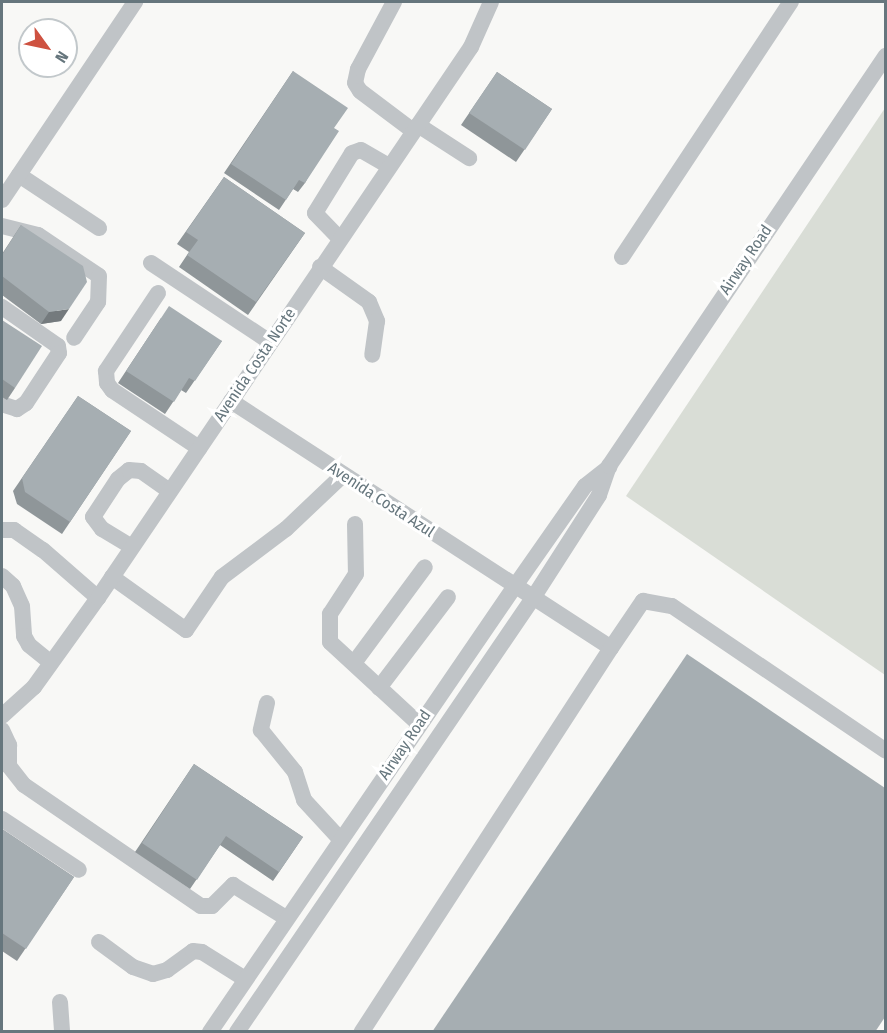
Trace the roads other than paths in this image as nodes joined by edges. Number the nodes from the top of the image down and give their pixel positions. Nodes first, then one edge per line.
1 (135, 2) edge
2 (394, 2) edge
3 (491, 2) edge
4 (791, 2) edge
5 (885, 56) edge
6 (415, 128) junction
7 (469, 158) dead end
8 (389, 166) junction
9 (19, 175) junction
10 (2, 200) edge
11 (2, 226) edge
12 (99, 228) dead end
13 (340, 238) junction
14 (622, 257) dead end
15 (151, 262) dead end
16 (320, 267) junction
17 (158, 293) dead end
18 (2, 308) edge
19 (74, 338) dead end
20 (270, 342) junction
21 (372, 355) dead end
22 (231, 401) junction
23 (2, 404) edge
24 (199, 448) junction
25 (609, 466) junction
26 (343, 475) junction
27 (170, 491) junction
28 (354, 524) dead end
29 (2, 530) edge
30 (132, 547) junction
31 (425, 567) dead end
32 (2, 576) edge
33 (112, 577) junction
34 (515, 586) junction
35 (448, 597) dead end
36 (98, 598) junction
37 (533, 598) junction
38 (611, 648) junction
39 (51, 663) junction
40 (354, 663) junction
41 (379, 688) junction
42 (267, 703) dead end
43 (2, 716) edge
44 (419, 724) junction
45 (2, 730) edge
46 (885, 751) edge
47 (2, 819) edge
48 (340, 839) junction
49 (79, 870) dead end
50 (286, 918) junction
51 (99, 942) dead end
52 (245, 979) junction
53 (60, 1002) dead end
54 (62, 1032) edge
55 (210, 1032) edge
56 (237, 1032) edge
57 (362, 1032) edge

1 - 9 street
2 - 6 street
3 - 6 street, Avenida Costa Norte
4 - 14 street
5 - 25 street, Airway Road
6 - 7 street
6 - 8 street, Avenida Costa Norte
8 - 13 street, Avenida Costa Norte
8 - 13 street
9 - 10 street
9 - 12 street
11 - 19 street
13 - 16 street, Avenida Costa Norte
15 - 20 street
16 - 20 street, Avenida Costa Norte
16 - 21 street
17 - 24 street
18 - 23 street
20 - 22 street, Avenida Costa Norte
22 - 24 street, Avenida Costa Norte
22 - 26 street, Avenida Costa Azul
24 - 27 street, Avenida Costa Norte
25 - 34 street, Airway Road
25 - 37 street, Airway Road
26 - 33 street
26 - 34 street, Avenida Costa Azul
27 - 30 street, Avenida Costa Norte
27 - 30 street
28 - 40 street
29 - 36 street
30 - 33 street, Avenida Costa Norte
31 - 40 street
32 - 39 street
33 - 36 street, Avenida Costa Norte
34 - 37 street, Avenida Costa Azul
34 - 44 street, Airway Road
35 - 41 street
36 - 39 street, Avenida Costa Norte
37 - 38 street, Avenida Costa Azul
37 - 56 street, Airway Road
38 - 46 street
38 - 57 street
39 - 43 street, Avenida Costa Norte
40 - 41 street
41 - 44 street
42 - 48 street
44 - 48 street, Airway Road
45 - 50 street
47 - 49 street
48 - 50 street, Airway Road
50 - 52 street, Airway Road
51 - 52 street
52 - 55 street, Airway Road
53 - 54 street

